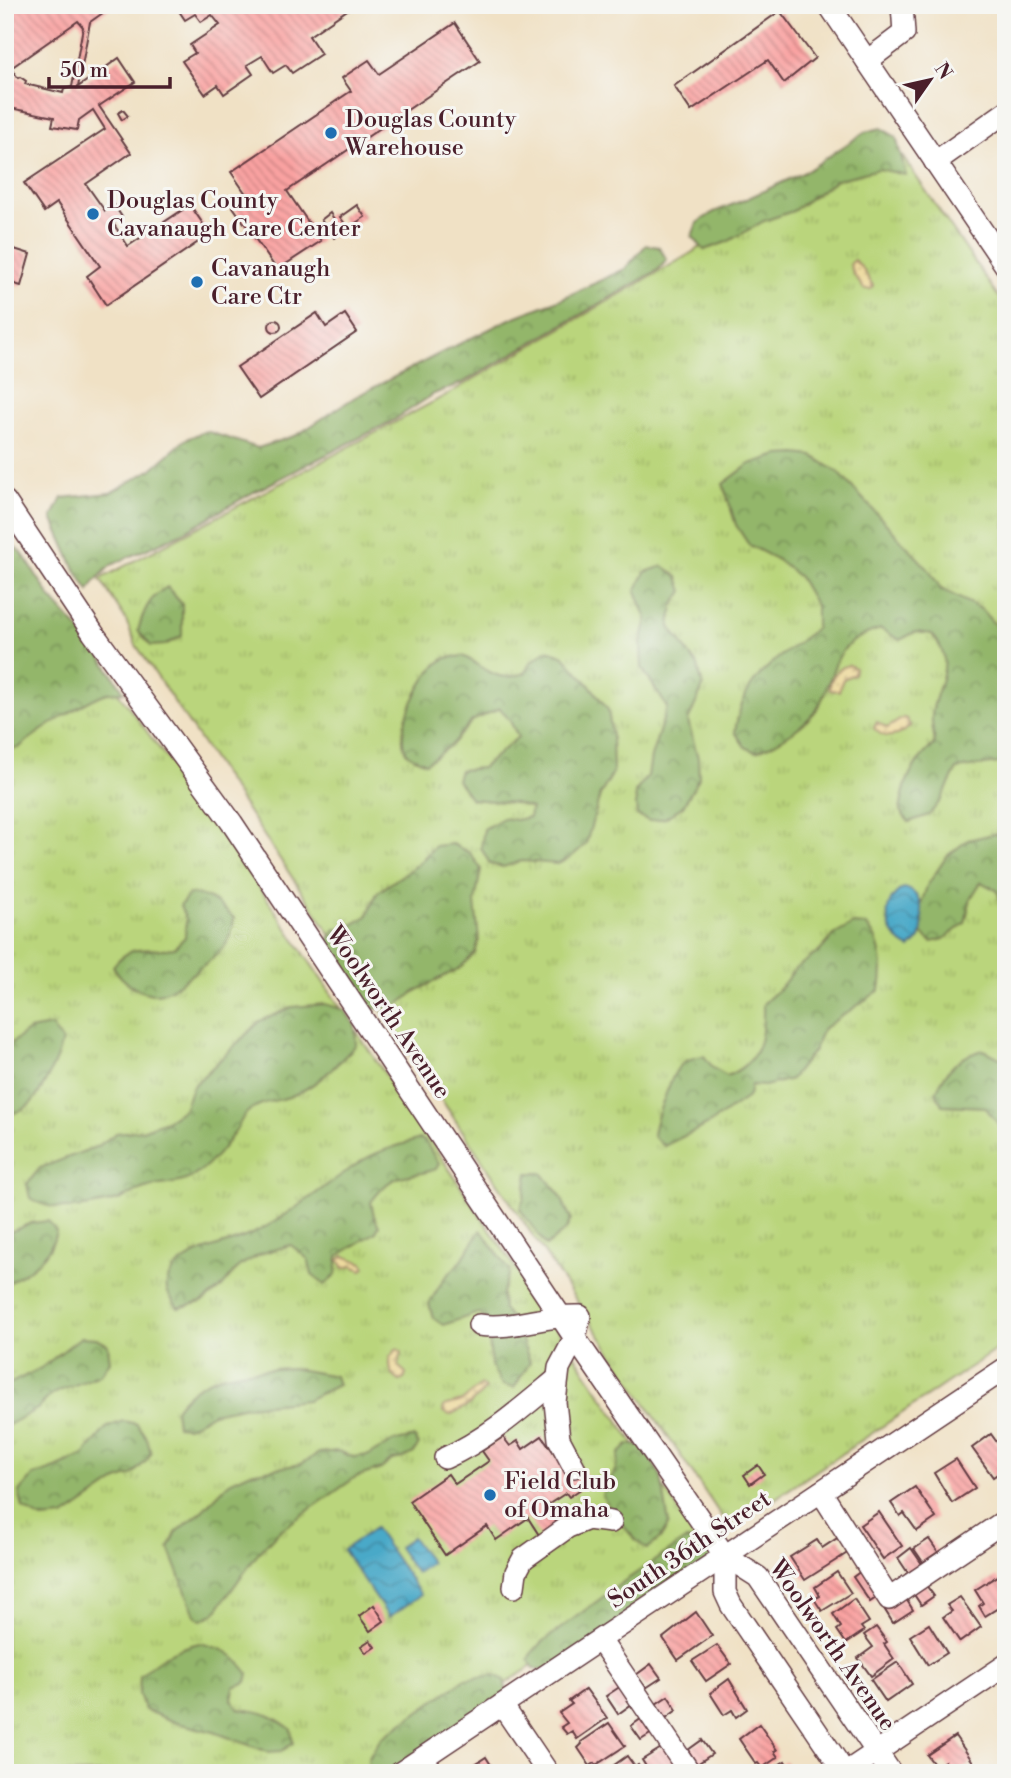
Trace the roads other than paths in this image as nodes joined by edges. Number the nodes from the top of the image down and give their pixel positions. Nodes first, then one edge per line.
1 (829, 5) edge
2 (902, 5) edge
3 (867, 61) junction
4 (1006, 112) edge
5 (935, 162) junction
6 (1006, 266) edge
7 (5, 501) edge
8 (560, 1315) junction
9 (479, 1325) dead end
10 (575, 1338) junction
11 (1006, 1368) edge
12 (557, 1379) junction
13 (445, 1458) dead end
14 (574, 1467) dead end
15 (821, 1492) junction
16 (1006, 1520) edge
17 (611, 1522) dead end
18 (725, 1556) junction
19 (514, 1587) dead end
20 (600, 1640) junction
21 (1006, 1665) edge
22 (502, 1705) junction
23 (876, 1752) junction
24 (406, 1771) edge
25 (548, 1773) edge
26 (690, 1773) edge
27 (845, 1773) edge
28 (891, 1773) edge

1 - 3 street
2 - 3 street
3 - 5 street
4 - 5 street
5 - 6 street
7 - 8 street, Woolworth Avenue
8 - 9 street
8 - 10 street, Woolworth Avenue
10 - 12 street
10 - 18 street, Woolworth Avenue
11 - 15 street, South 36th Street
12 - 13 street
12 - 14 street
15 - 16 street
15 - 18 street, South 36th Street
17 - 19 street
18 - 20 street, South 36th Street
18 - 23 street, Woolworth Avenue
18 - 27 street
20 - 22 street, South 36th Street
20 - 26 street
21 - 23 street
22 - 24 street, South 36th Street
22 - 25 street
23 - 27 street
23 - 28 street, Woolworth Avenue

